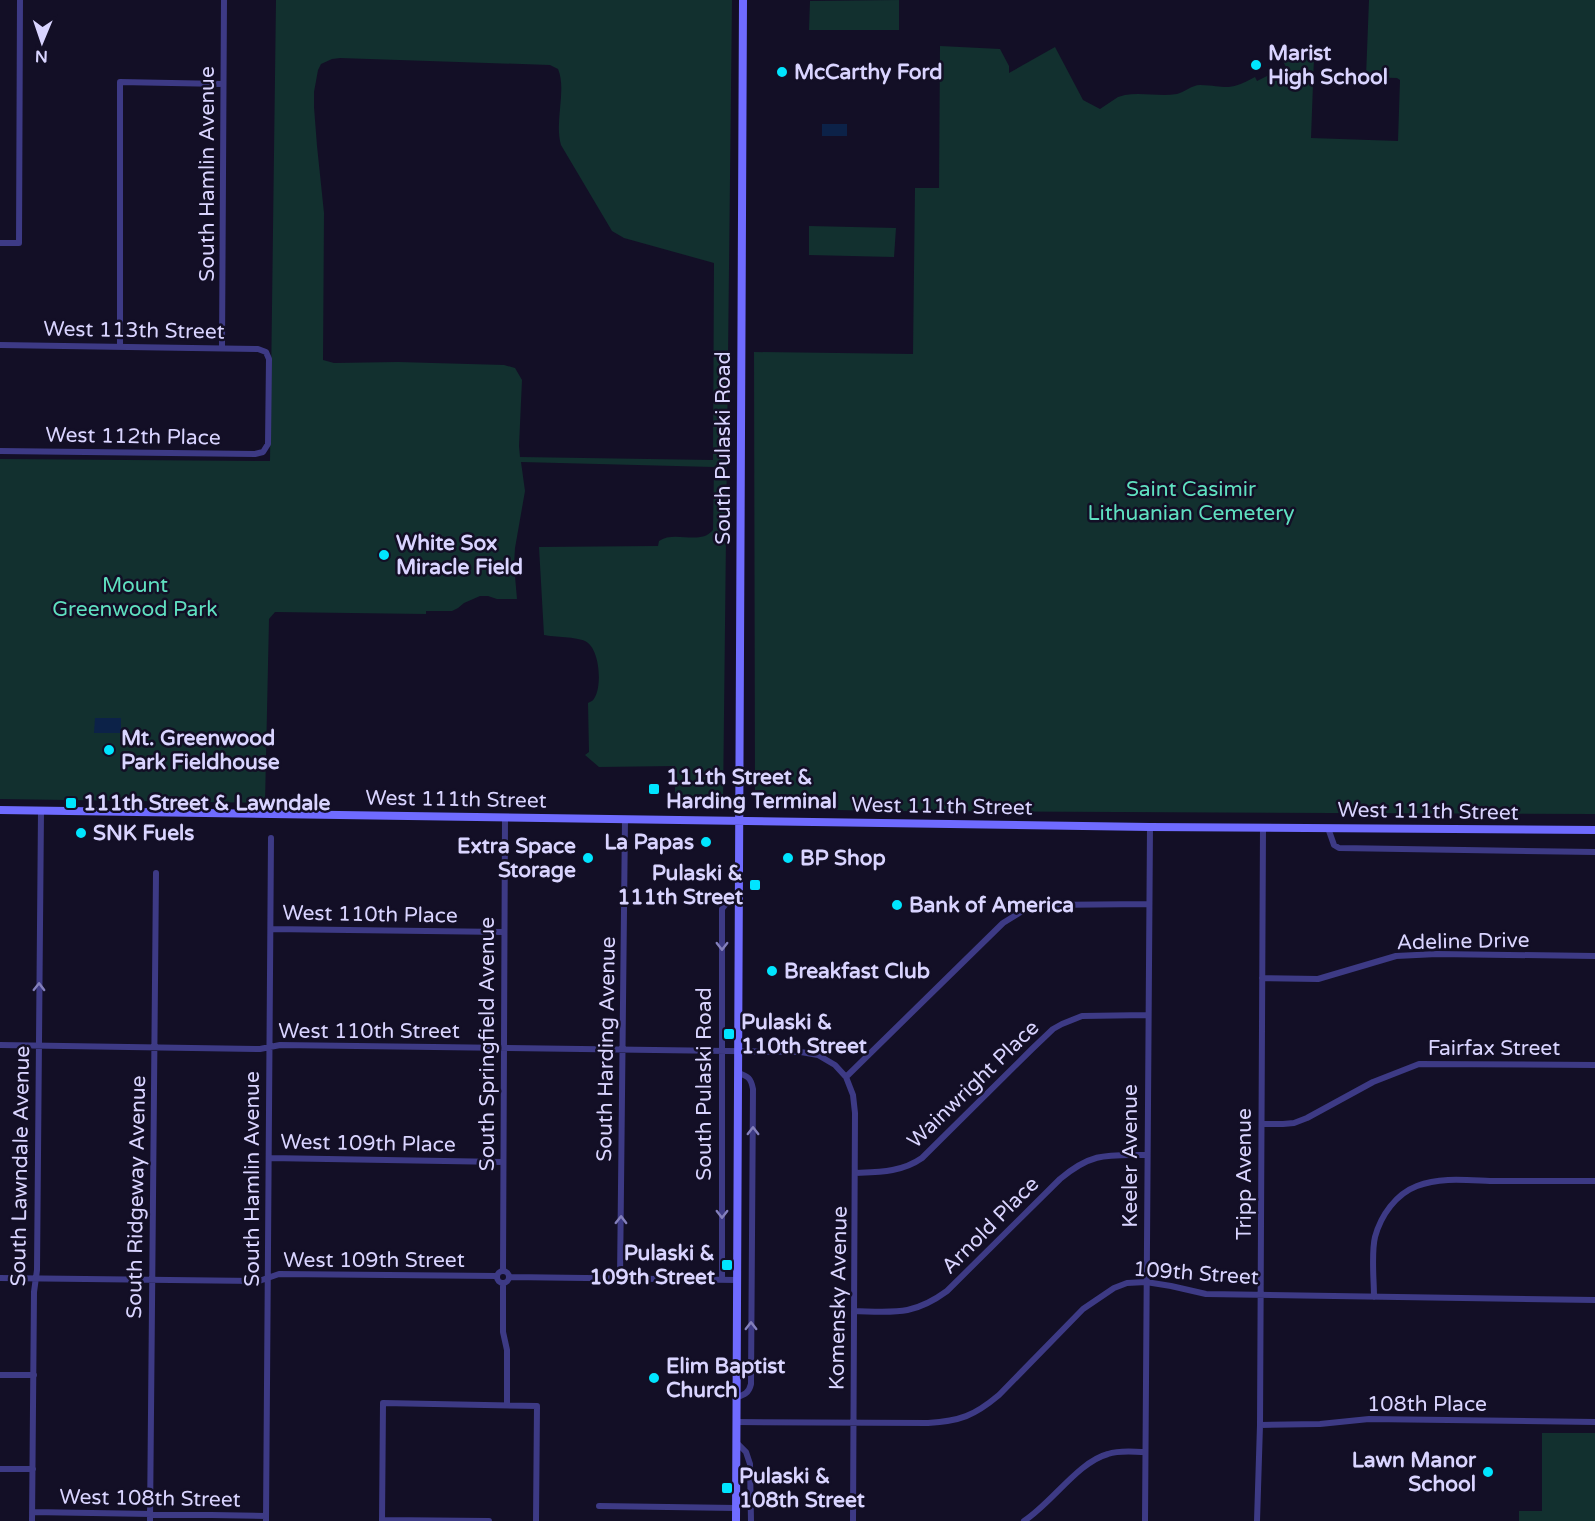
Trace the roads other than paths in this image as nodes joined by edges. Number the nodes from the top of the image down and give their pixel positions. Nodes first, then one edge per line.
1 (20, 0) edge
2 (224, 0) edge
3 (743, 0) edge
4 (223, 84) junction
5 (0, 243) edge
6 (0, 345) edge
7 (120, 346) junction
8 (222, 348) junction
9 (0, 451) edge
10 (265, 451) joint
11 (0, 810) edge
12 (41, 811) junction
13 (505, 818) junction
14 (625, 819) junction
15 (739, 821) junction
16 (1150, 827) junction
17 (1263, 827) junction
18 (1328, 828) junction
19 (1595, 830) edge
20 (271, 838) dead end
21 (1595, 852) edge
22 (156, 873) dead end
23 (739, 897) junction
24 (1149, 904) junction
25 (271, 929) junction
26 (504, 932) junction
27 (1595, 956) edge
28 (1262, 978) junction
29 (1148, 1015) junction
30 (0, 1045) edge
31 (38, 1046) junction
32 (154, 1047) junction
33 (270, 1047) junction
34 (503, 1048) junction
35 (622, 1049) junction
36 (722, 1050) junction
37 (738, 1050) junction
38 (1595, 1065) edge
39 (738, 1073) junction
40 (846, 1077) junction
41 (1262, 1124) junction
42 (1147, 1155) junction
43 (269, 1158) junction
44 (503, 1162) junction
45 (856, 1173) junction
46 (1595, 1181) edge
47 (503, 1271) junction
48 (497, 1276) junction
49 (510, 1277) junction
50 (0, 1278) edge
51 (36, 1278) junction
52 (268, 1278) junction
53 (620, 1279) junction
54 (151, 1280) junction
55 (722, 1280) junction
56 (737, 1281) junction
57 (1146, 1282) junction
58 (503, 1283) junction
59 (1260, 1295) junction
60 (1374, 1297) junction
61 (1595, 1300) edge
62 (854, 1311) junction
63 (0, 1375) edge
64 (33, 1375) junction
65 (736, 1397) junction
66 (507, 1405) junction
67 (736, 1422) junction
68 (1595, 1422) edge
69 (853, 1423) junction
70 (1260, 1425) junction
71 (736, 1442) junction
72 (1145, 1452) junction
73 (0, 1469) edge
74 (33, 1469) junction
75 (599, 1506) dead end
76 (736, 1508) junction
77 (32, 1512) junction
78 (150, 1518) edge
79 (266, 1519) edge
80 (382, 1520) edge
81 (32, 1521) edge
82 (489, 1521) edge
83 (536, 1521) edge
84 (736, 1521) edge
85 (751, 1521) edge
86 (853, 1521) edge
87 (1024, 1521) edge
88 (1145, 1521) edge
89 (1257, 1521) edge

1 - 5 street
2 - 4 street, South Hamlin Avenue
3 - 15 main road, South Pulaski Road
4 - 7 street
4 - 8 street, South Hamlin Avenue
6 - 7 street, West 113th Street
7 - 8 street, West 113th Street
8 - 10 street, West 113th Street
9 - 10 street, West 112th Place
11 - 12 main road, West 111th Street
12 - 13 main road, West 111th Street
31 -> 12 street, South Lawndale Avenue
13 - 14 main road, West 111th Street
13 - 26 street, South Springfield Avenue
14 - 15 main road, West 111th Street
14 - 35 street, South Harding Avenue
15 - 16 main road, West 111th Street
15 - 23 main road, South Pulaski Road
16 - 17 main road, West 111th Street
16 - 24 street, Keeler Avenue
17 - 18 main road, West 111th Street
17 - 28 street, Tripp Avenue
18 - 19 main road, West 111th Street
18 - 21 street
20 - 25 street, South Hamlin Avenue
22 - 32 street, South Ridgeway Avenue
23 -> 36 street, South Pulaski Road
23 - 37 main road, South Pulaski Road
24 - 29 street, Keeler Avenue
24 - 40 street
25 - 26 street, West 110th Place
25 - 33 street, South Hamlin Avenue
26 - 34 street, South Springfield Avenue
27 - 28 street, Adeline Drive
28 - 41 street, Tripp Avenue
29 - 42 street, Keeler Avenue
29 - 45 street, Wainwright Place
30 - 31 street, West 110th Street
31 - 32 street, West 110th Street
31 - 51 street, South Lawndale Avenue
32 - 33 street, West 110th Street
32 - 54 street, South Ridgeway Avenue
33 - 34 street, West 110th Street
33 - 43 street, South Hamlin Avenue
34 - 35 street, West 110th Street
34 - 44 street, South Springfield Avenue
35 - 36 street, West 110th Street
53 -> 35 street, South Harding Avenue
36 - 37 street, West 110th Street
36 -> 55 street, South Pulaski Road
37 - 39 main road, South Pulaski Road
37 - 40 street, West 110th Street
38 - 41 street, Fairfax Street
39 - 56 main road, South Pulaski Road
65 -> 39 street, South Pulaski Road
40 - 45 street, Komensky Avenue
41 - 59 street, Tripp Avenue
42 - 57 street, Keeler Avenue
42 - 62 street, Arnold Place
43 - 44 street, West 109th Place
43 - 52 street, South Hamlin Avenue
44 - 47 street, South Springfield Avenue
45 - 62 street, Komensky Avenue
46 - 60 street
47 - 48 street
47 - 49 street
48 - 52 street, West 109th Street
48 - 58 street
49 - 53 street
49 - 58 street
50 - 51 street, West 109th Street
51 - 54 street, West 109th Street
51 - 64 street, South Lawndale Avenue
52 - 54 street, West 109th Street
52 - 79 street, South Hamlin Avenue
53 - 55 street
54 - 78 street, South Ridgeway Avenue
55 - 56 street
56 - 65 main road, South Pulaski Road
57 - 59 street, 109th Street
57 - 69 street, 109th Street
57 - 72 street, Keeler Avenue
58 - 66 street
59 - 60 street, 109th Street
59 - 70 street, Tripp Avenue
60 - 61 street, 109th Street
62 - 69 street, Komensky Avenue
63 - 64 street
64 - 74 street, South Lawndale Avenue
65 - 67 main road, South Pulaski Road
66 - 80 street
66 - 83 street
67 - 69 street, 109th Street
67 - 71 main road, South Pulaski Road
68 - 70 street, 108th Place
69 - 86 street, Komensky Avenue
70 - 89 street, Tripp Avenue
71 - 76 main road, South Pulaski Road
71 - 85 street, South Pulaski Road
72 - 87 street
72 - 88 street, Keeler Avenue
73 - 74 street, West 108th Street
74 - 77 street, South Lawndale Avenue
75 - 76 street
76 - 84 main road, South Pulaski Road
77 - 78 street, West 108th Street
77 - 81 street, South Lawndale Avenue
78 - 79 street, West 108th Street
80 - 82 street

